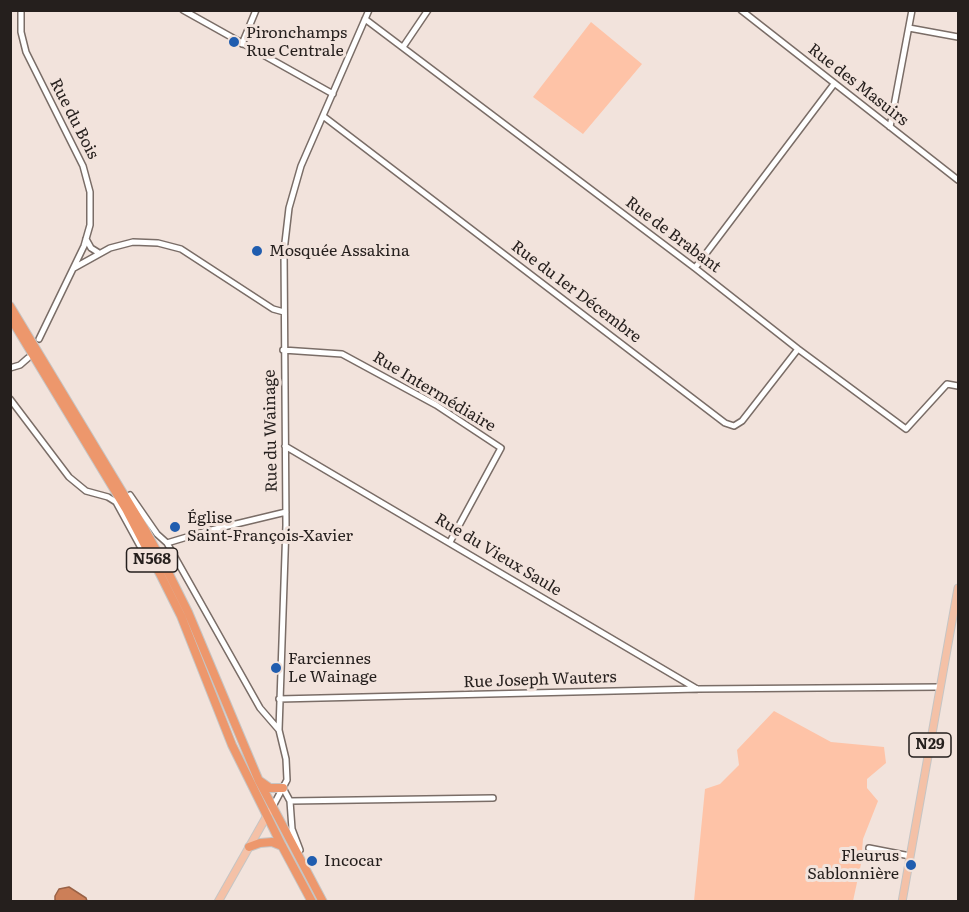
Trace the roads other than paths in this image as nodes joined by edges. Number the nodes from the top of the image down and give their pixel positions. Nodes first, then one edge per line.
1 (21, 10) edge
2 (183, 10) edge
3 (256, 10) edge
4 (369, 10) edge
5 (741, 10) edge
6 (912, 10) edge
7 (426, 11) edge
8 (365, 19) junction
9 (909, 28) junction
10 (958, 37) edge
11 (242, 44) junction
12 (403, 47) junction
13 (834, 84) junction
14 (333, 94) junction
15 (323, 116) junction
16 (890, 127) junction
17 (958, 180) edge
18 (86, 239) junction
19 (99, 253) junction
20 (74, 268) junction
21 (695, 268) junction
22 (10, 306) edge
23 (284, 312) junction
24 (10, 317) edge
25 (39, 339) dead end
26 (798, 349) junction
27 (284, 351) junction
28 (28, 358) dead end
29 (10, 368) edge
30 (958, 386) edge
31 (10, 399) edge
32 (285, 446) junction
33 (130, 495) dead end
34 (286, 512) junction
35 (450, 542) junction
36 (167, 543) junction
37 (140, 566) dead end
38 (958, 588) edge
39 (940, 687) junction
40 (698, 689) junction
41 (279, 699) junction
42 (279, 730) junction
43 (259, 781) junction
44 (283, 788) junction
45 (493, 798) dead end
46 (290, 801) junction
47 (272, 808) junction
48 (267, 816) junction
49 (282, 846) junction
50 (249, 847) junction
51 (869, 848) dead end
52 (300, 850) dead end
53 (910, 856) junction
54 (218, 902) edge
55 (312, 902) edge
56 (322, 902) edge
57 (902, 902) edge

1 - 18 street, Rue du Bois
2 - 11 street
3 - 11 street
4 - 8 street, Rue du Wainage
5 - 13 street, Rue des Masuirs
6 - 9 street
7 - 12 street
8 - 12 street, Rue de Brabant
8 - 14 street, Rue du Wainage
9 - 10 street
9 - 16 street
11 - 14 street
12 - 21 street, Rue de Brabant
13 - 16 street, Rue des Masuirs
13 - 21 street
14 - 15 street, Rue du Wainage
15 - 23 street, Rue du Wainage
15 - 26 street, Rue du 1er Décembre
16 - 17 street, Rue des Masuirs
18 - 19 street
18 - 20 street, Rue du Bois
19 - 20 street
19 - 23 street
20 - 25 street, Rue du Bois
21 - 26 street, Rue de Brabant
22 - 43 highway, N568
23 - 27 street, Rue du Wainage
24 - 48 highway, N568
26 - 30 street, Rue de Brabant
27 - 32 street, Rue du Wainage
27 - 35 street, Rue Intermédiaire
28 - 29 street
31 - 37 street
32 - 34 street, Rue du Wainage
32 - 35 street, Rue du Vieux Saule
33 - 36 street
34 - 36 street
34 - 41 street, Rue du Wainage
35 - 40 street, Rue du Vieux Saule
36 - 42 street
38 - 39 main road, N29
39 - 40 street, Rue Joseph Wauters
39 - 53 main road, N29
40 - 41 street, Rue Joseph Wauters
41 - 42 street, Rue du Wainage
42 - 44 street, Rue du Wainage
43 - 44 highway
43 - 47 highway, N568
44 - 46 street
44 - 47 street, Rue du Wainage
45 - 46 street
46 - 52 street
47 - 48 main road
47 - 56 highway, N568
48 - 49 highway, N568
48 - 50 main road
49 - 50 highway
49 - 55 highway, N568
50 - 54 main road
51 - 53 street
53 - 57 main road, N29

